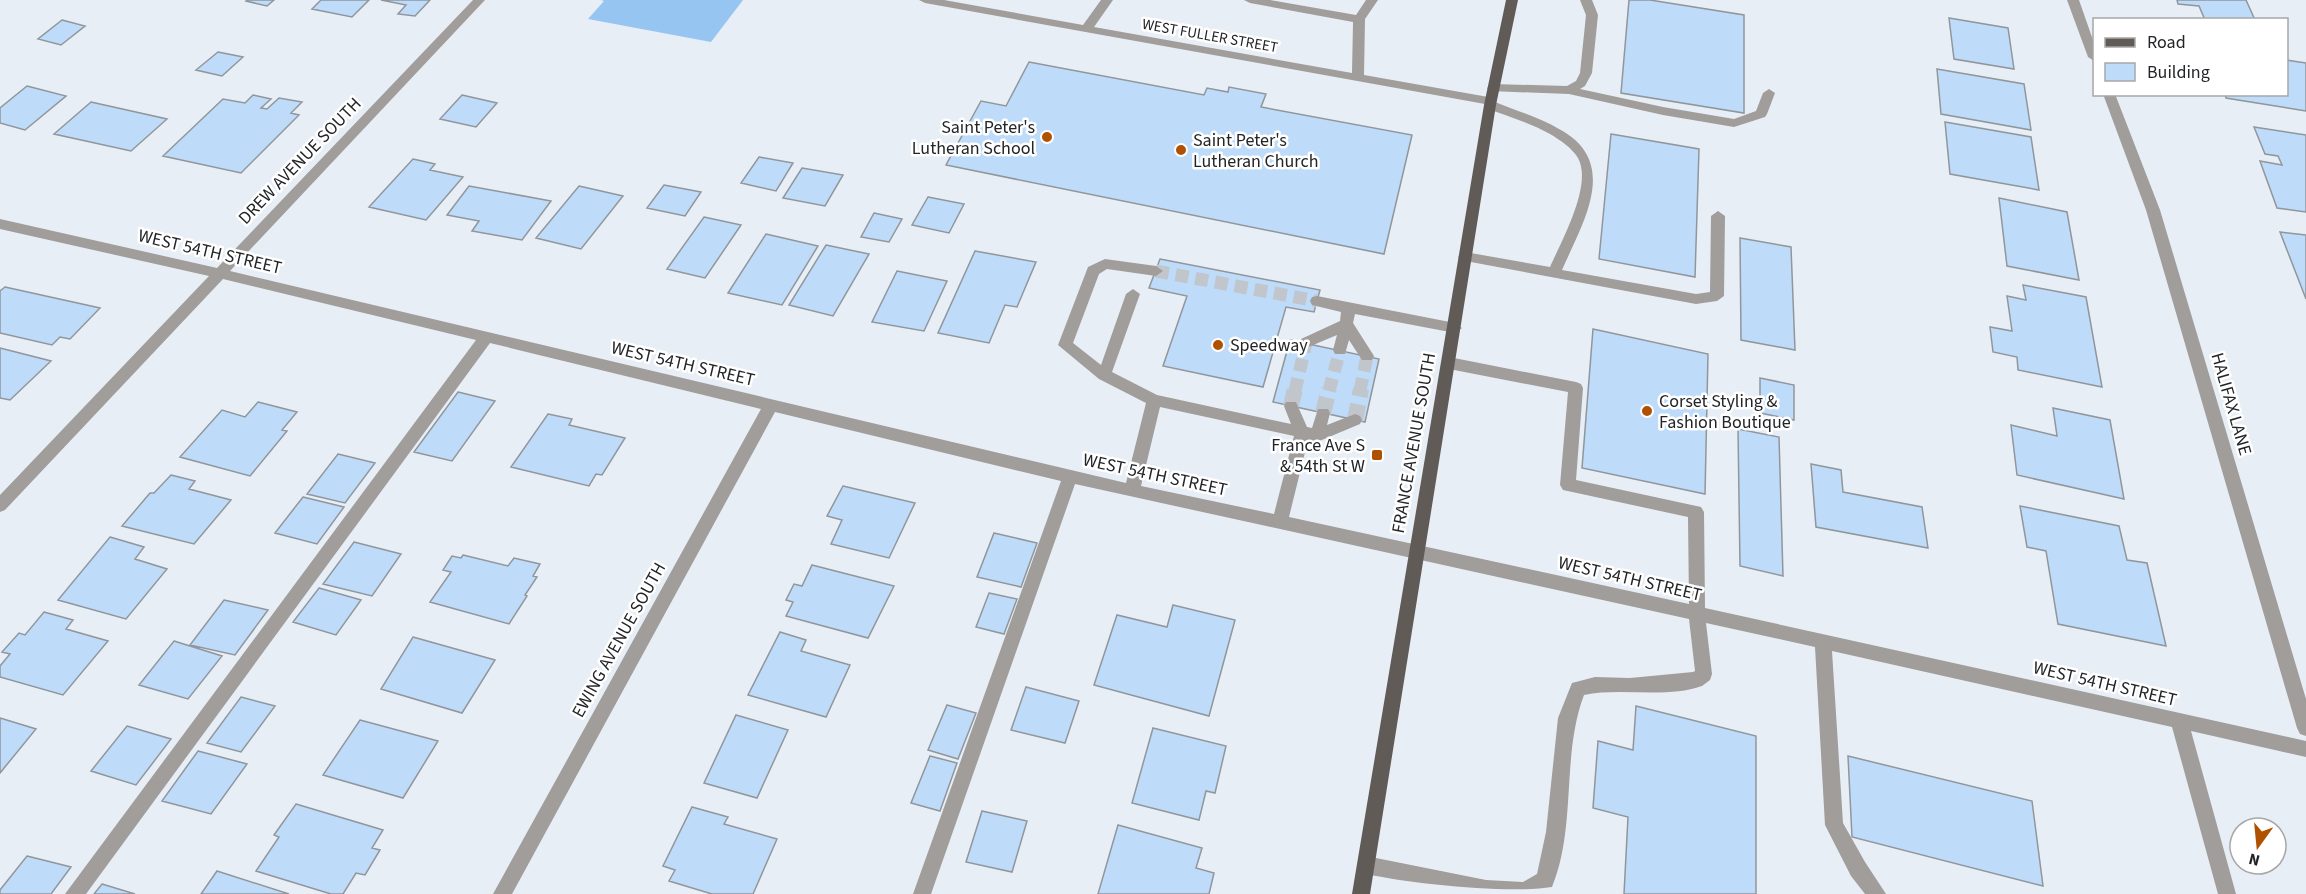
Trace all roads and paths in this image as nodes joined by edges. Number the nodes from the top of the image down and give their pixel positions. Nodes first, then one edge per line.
1 (479, 0) edge
2 (925, 0) edge
3 (1107, 0) edge
4 (1250, 0) edge
5 (1372, 0) edge
6 (1512, 0) edge
7 (1586, 0) edge
8 (2073, 0) edge
9 (1359, 20) junction
10 (1086, 29) junction
11 (2093, 54) edge
12 (1359, 77) junction
13 (1569, 90) junction
14 (1769, 93) dead end
15 (2110, 96) edge
16 (1491, 98) junction
17 (1718, 216) dead end
18 (0, 224) edge
19 (1465, 257) junction
20 (1156, 271) tunnel mouth
21 (218, 273) junction
22 (1554, 273) junction
23 (1133, 294) dead end
24 (1317, 301) tunnel mouth
25 (1349, 308) junction
26 (1346, 324) junction
27 (1455, 328) junction
28 (486, 338) junction
29 (1306, 344) dead end
30 (1340, 350) tunnel mouth
31 (1367, 356) tunnel mouth
32 (1449, 363) junction
33 (1104, 375) junction
34 (1154, 400) junction
35 (771, 405) junction
36 (1291, 406) dead end
37 (1323, 413) tunnel mouth
38 (1355, 420) dead end
39 (1310, 434) junction
40 (1070, 477) junction
41 (1132, 490) junction
42 (0, 505) edge
43 (1280, 521) junction
44 (1418, 551) junction
45 (1697, 614) junction
46 (1823, 641) junction
47 (2179, 721) junction
48 (2306, 728) edge
49 (2306, 749) edge
50 (1366, 865) junction
51 (74, 894) edge
52 (502, 894) edge
53 (922, 894) edge
54 (1361, 894) edge
55 (1877, 894) edge
56 (2227, 894) edge

1 - 21 street, DREW AVENUE SOUTH
2 - 10 street, WEST FULLER STREET
3 - 10 street
4 - 9 street
5 - 9 street
6 - 16 main road, FRANCE AVENUE SOUTH
7 - 13 street
8 - 11 street
9 - 12 street
10 - 12 street, WEST FULLER STREET
12 - 16 street, WEST FULLER STREET
13 - 14 street
13 - 16 street
15 - 48 street, HALIFAX LANE
16 - 19 main road, FRANCE AVENUE SOUTH
16 - 22 street
17 - 22 street
18 - 21 street, WEST 54TH STREET
19 - 22 street
19 - 27 main road, FRANCE AVENUE SOUTH
20 - 33 street
21 - 28 street, WEST 54TH STREET
21 - 42 street, DREW AVENUE SOUTH
23 - 33 street
24 - 25 street
25 - 26 street
25 - 27 street
26 - 29 street
26 - 30 street
26 - 31 street
27 - 32 main road, FRANCE AVENUE SOUTH
28 - 35 street, WEST 54TH STREET
28 - 51 street
32 - 44 main road, FRANCE AVENUE SOUTH
32 - 45 street
33 - 34 street
34 - 39 street
34 - 41 street
35 - 40 street, WEST 54TH STREET
35 - 52 street, EWING AVENUE SOUTH
36 - 39 street
37 - 39 street
38 - 39 street
39 - 43 street
40 - 41 street, WEST 54TH STREET
40 - 53 street
41 - 43 street, WEST 54TH STREET
43 - 44 street, WEST 54TH STREET
44 - 45 street, WEST 54TH STREET
44 - 50 main road, FRANCE AVENUE SOUTH
45 - 46 street, WEST 54TH STREET
45 - 50 street
46 - 47 street, WEST 54TH STREET
46 - 55 street
47 - 49 street, WEST 54TH STREET
47 - 56 street
50 - 54 main road, FRANCE AVENUE SOUTH

